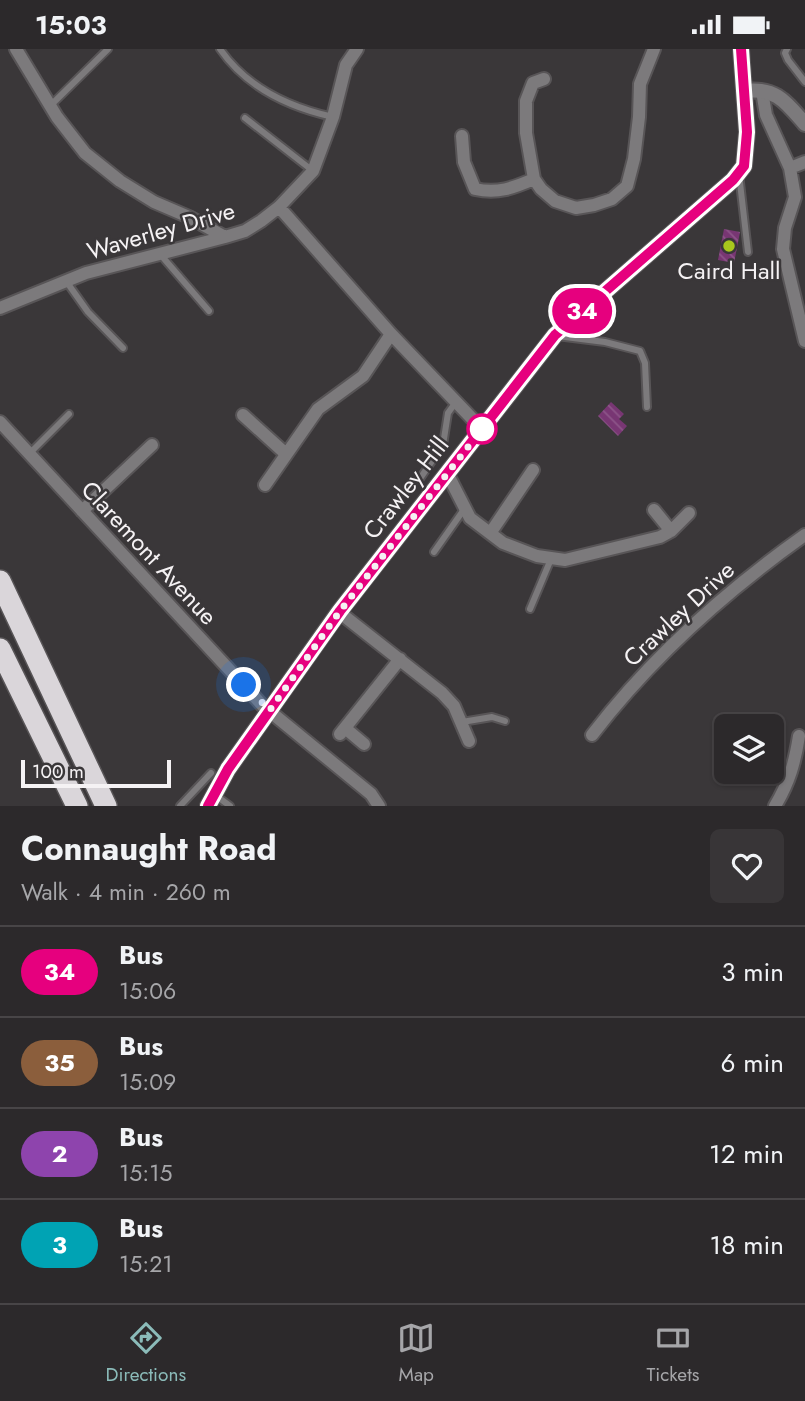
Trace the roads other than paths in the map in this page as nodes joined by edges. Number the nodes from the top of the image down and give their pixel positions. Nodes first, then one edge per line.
1 (16, 49) edge
2 (108, 49) edge
3 (220, 49) edge
4 (357, 49) edge
5 (654, 49) edge
6 (741, 49) edge
7 (787, 49) edge
8 (544, 79) dead end
9 (805, 82) edge
10 (744, 91) junction
11 (762, 91) junction
12 (49, 106) junction
13 (333, 117) junction
14 (244, 118) dead end
15 (805, 124) edge
16 (462, 136) dead end
17 (805, 162) edge
18 (790, 168) junction
19 (313, 171) junction
20 (739, 172) junction
21 (534, 179) junction
22 (279, 207) junction
23 (225, 237) junction
24 (748, 252) dead end
25 (159, 253) junction
26 (66, 281) junction
27 (0, 308) edge
28 (209, 311) dead end
29 (391, 334) junction
30 (555, 335) junction
31 (805, 341) edge
32 (123, 348) dead end
33 (456, 402) junction
34 (647, 407) dead end
35 (69, 414) dead end
36 (243, 415) dead end
37 (0, 422) edge
38 (482, 429) junction
39 (152, 445) dead end
40 (29, 454) junction
41 (286, 454) junction
42 (534, 470) dead end
43 (447, 473) junction
44 (419, 480) dead end
45 (265, 485) dead end
46 (465, 507) junction
47 (654, 510) dead end
48 (82, 511) junction
49 (689, 513) dead end
50 (671, 531) junction
51 (491, 532) junction
52 (805, 535) edge
53 (434, 552) dead end
54 (551, 559) junction
55 (0, 581) edge
56 (530, 609) dead end
57 (340, 611) junction
58 (0, 649) edge
59 (400, 659) junction
60 (270, 710) junction
61 (505, 721) dead end
62 (462, 722) junction
63 (592, 735) dead end
64 (799, 736) dead end
65 (469, 741) dead end
66 (364, 744) dead end
67 (211, 772) dead end
68 (211, 800) edge
69 (184, 805) edge
70 (77, 806) edge
71 (106, 806) edge
72 (230, 806) edge
73 (379, 806) edge
74 (775, 806) edge

1 - 12 street
2 - 12 lane
3 - 13 lane
4 - 13 street, Waverley Drive
5 - 21 street
6 - 10 street
7 - 9 lane
8 - 21 street
10 - 11 street
10 - 20 street
11 - 15 street
11 - 18 street
12 - 23 street
13 - 19 street, Waverley Drive
14 - 19 lane
16 - 21 street
17 - 18 street
18 - 31 street
19 - 22 street, Waverley Drive
20 - 24 lane
20 - 30 street, Crawley Hill
22 - 23 street, Waverley Drive
22 - 29 street
23 - 25 street, Waverley Drive
25 - 26 street, Waverley Drive
25 - 28 lane
26 - 27 street, Waverley Drive
26 - 32 lane
29 - 33 street
29 - 41 street
30 - 34 lane
30 - 38 street, Crawley Hill
33 - 38 street
33 - 44 lane
35 - 40 lane
36 - 41 street
37 - 40 street, Claremont Avenue
38 - 43 street, Crawley Hill
39 - 48 street
40 - 48 street, Claremont Avenue
41 - 45 street
42 - 51 street
43 - 46 street
43 - 57 street, Crawley Hill
46 - 51 street
46 - 53 lane
47 - 50 street
48 - 60 street, Claremont Avenue
49 - 50 street
50 - 54 street
51 - 54 street
52 - 63 street, Crawley Drive
54 - 56 lane
55 - 71 highway
57 - 59 street
57 - 60 street, Crawley Hill
58 - 70 highway
59 - 62 street
59 - 66 street
60 - 68 street, Crawley Hill
60 - 73 street, Claremont Avenue
61 - 62 lane
62 - 65 street
64 - 74 street
67 - 69 lane
68 - 72 lane

